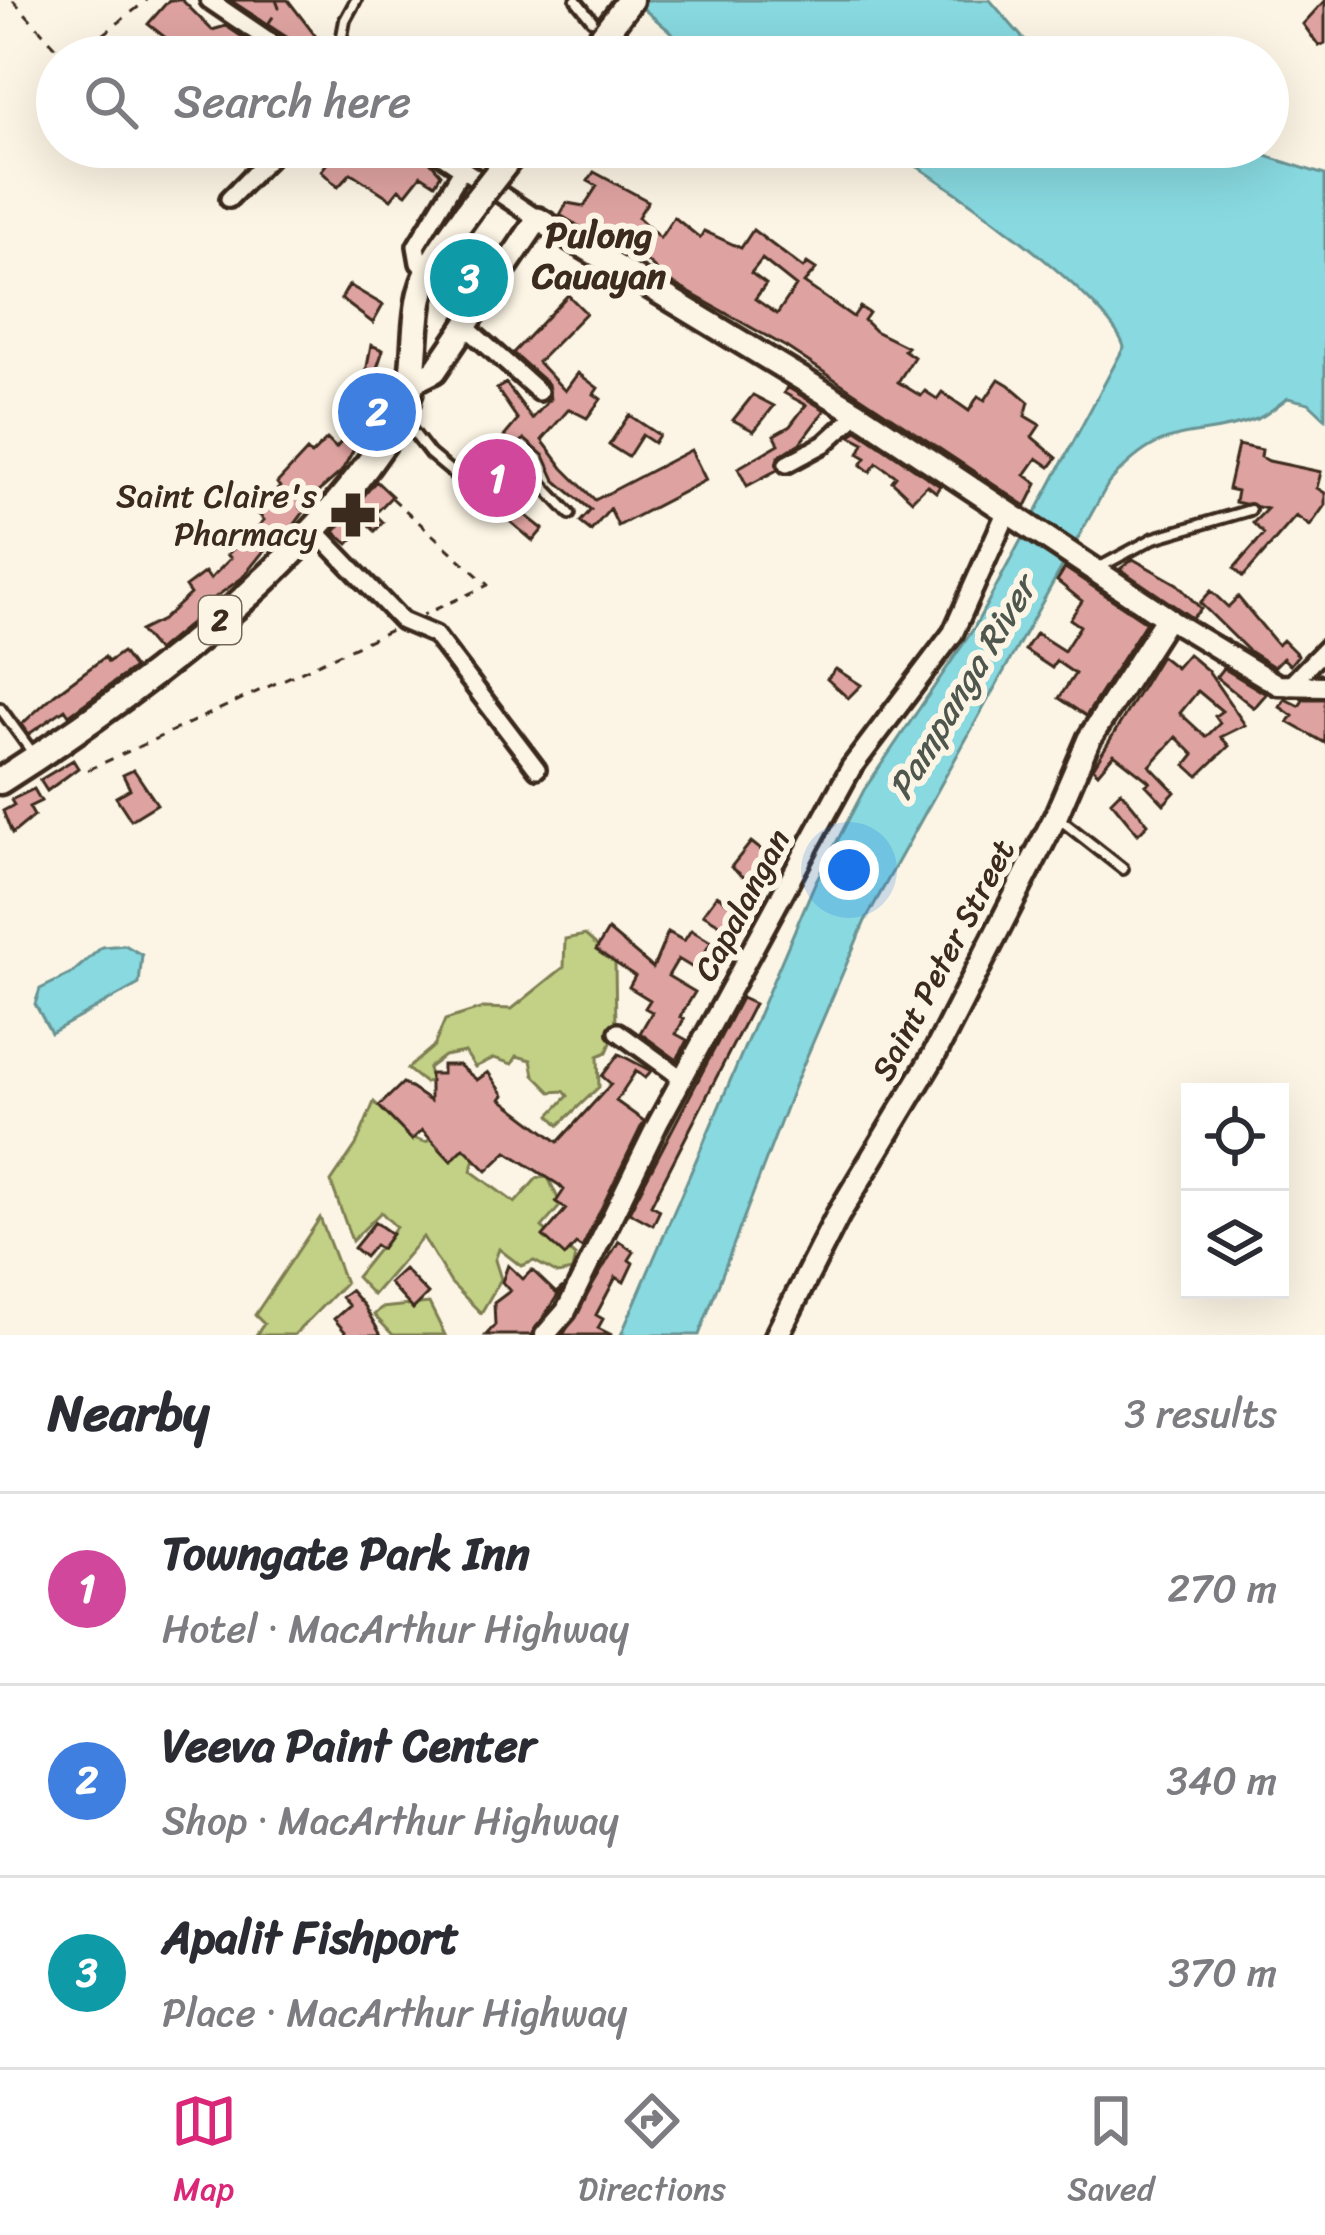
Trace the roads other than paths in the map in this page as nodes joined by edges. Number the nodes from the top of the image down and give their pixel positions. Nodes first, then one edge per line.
1 (209, 0) edge
2 (356, 0) edge
3 (576, 0) edge
4 (630, 0) edge
5 (592, 20) dead end
6 (264, 36) edge
7 (342, 36) edge
8 (603, 36) edge
9 (259, 168) edge
10 (463, 168) joint
11 (502, 168) edge
12 (229, 199) dead end
13 (538, 219) junction
14 (428, 269) junction
15 (466, 327) junction
16 (409, 384) junction
17 (539, 392) dead end
18 (858, 413) junction
19 (401, 416) junction
20 (787, 464) dead end
21 (1250, 510) dead end
22 (570, 514) dead end
23 (1013, 516) junction
24 (313, 528) junction
25 (1094, 571) junction
26 (1167, 618) junction
27 (1325, 649) edge
28 (1325, 686) edge
29 (1288, 688) junction
30 (0, 708) edge
31 (36, 758) junction
32 (537, 769) dead end
33 (0, 781) edge
34 (1056, 816) junction
35 (1123, 869) dead end
36 (618, 1032) dead end
37 (682, 1079) junction
38 (545, 1335) edge
39 (777, 1335) edge

1 - 6 street
2 - 7 lane
3 - 5 lane
4 - 8 highway
9 - 12 street
10 - 13 street
10 - 14 street
11 - 14 highway, 2, bridge
13 - 15 main road
13 - 18 main road
14 - 16 highway, 2
15 - 16 main road
15 - 17 street
16 - 19 highway, 2
18 - 20 street
18 - 23 main road
19 - 22 lane
19 - 24 highway, 2
21 - 25 lane
23 - 25 main road
23 - 37 street, Capalangan
24 - 31 highway, 2
24 - 32 street
25 - 26 main road
26 - 29 street
26 - 34 main road, Saint Peter Street
27 - 29 street
28 - 29 street
30 - 31 lane
31 - 33 highway, 2
34 - 35 lane
34 - 39 main road, Saint Peter Street
36 - 37 street
37 - 38 street, Capalangan

